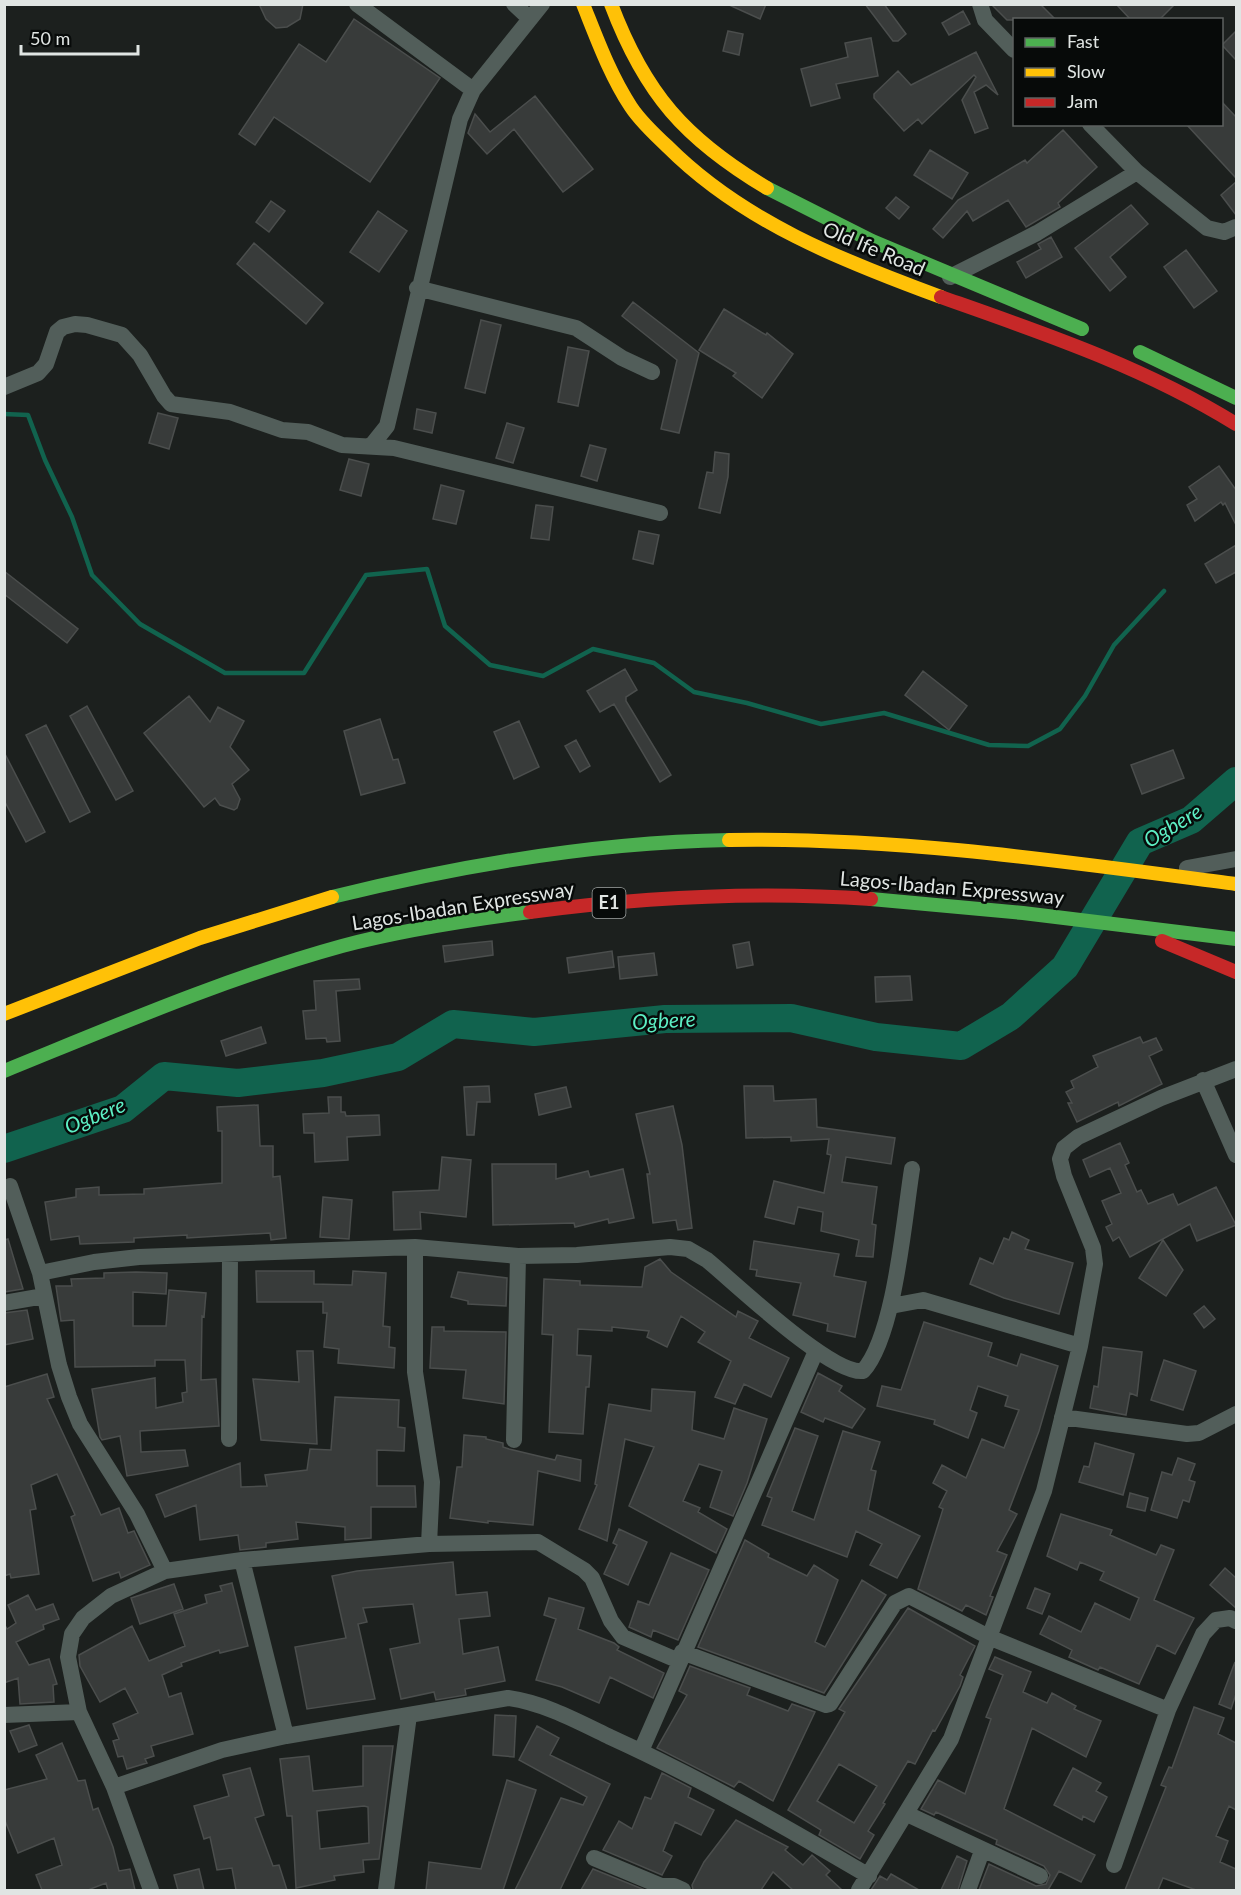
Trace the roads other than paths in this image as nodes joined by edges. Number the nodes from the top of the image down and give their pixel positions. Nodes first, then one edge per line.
1 (357, 4) edge
2 (514, 4) edge
3 (542, 4) edge
4 (583, 4) edge
5 (610, 4) edge
6 (980, 4) edge
7 (530, 19) junction
8 (1013, 49) edge
9 (473, 90) junction
10 (1092, 126) edge
11 (1137, 172) junction
12 (1236, 227) edge
13 (915, 261) junction
14 (950, 277) junction
15 (906, 285) junction
16 (417, 288) junction
17 (1093, 334) dead end
18 (1126, 347) dead end
19 (652, 372) dead end
20 (4, 387) edge
21 (1236, 398) edge
22 (1236, 424) edge
23 (387, 426) junction
24 (371, 446) junction
25 (394, 448) junction
26 (660, 513) dead end
27 (1236, 859) edge
28 (1161, 874) junction
29 (1236, 884) edge
30 (1119, 924) junction
31 (1236, 939) edge
32 (1236, 972) edge
33 (4, 1014) edge
34 (1236, 1069) edge
35 (4, 1071) edge
36 (1203, 1080) junction
37 (1236, 1155) edge
38 (912, 1169) dead end
39 (10, 1186) dead end
40 (415, 1247) junction
41 (230, 1254) junction
42 (518, 1256) junction
43 (40, 1273) junction
44 (44, 1296) junction
45 (4, 1303) edge
46 (891, 1306) junction
47 (1080, 1346) junction
48 (816, 1351) junction
49 (1236, 1414) edge
50 (1062, 1417) junction
51 (229, 1439) dead end
52 (514, 1440) dead end
53 (429, 1545) junction
54 (242, 1560) junction
55 (165, 1571) junction
56 (1236, 1621) edge
57 (991, 1638) junction
58 (681, 1657) junction
59 (1168, 1710) junction
60 (80, 1712) junction
61 (4, 1715) edge
62 (410, 1715) junction
63 (286, 1736) junction
64 (641, 1751) junction
65 (114, 1787) junction
66 (907, 1814) junction
67 (982, 1851) junction
68 (594, 1858) dead end
69 (1114, 1865) dead end
70 (869, 1876) junction
71 (1040, 1876) dead end
72 (150, 1890) edge
73 (386, 1890) edge
74 (683, 1890) edge
75 (859, 1890) edge
76 (969, 1890) edge

1 - 9 street
2 - 7 street
3 - 7 street
4 - 15 main road, Old Ife Road
5 - 13 main road, Old Ife Road
6 - 8 street
7 - 9 street
9 - 16 street
10 - 11 street
11 - 12 street
11 - 14 street
13 - 14 main road, Old Ife Road
13 - 15 main road
14 - 17 main road, Old Ife Road
15 - 22 main road, Old Ife Road
16 - 19 street
16 - 23 street
18 - 21 main road
20 - 24 street
23 - 24 street
23 - 25 street
24 - 25 street
25 - 26 street
27 - 28 street
28 - 29 main road, Lagos-Ibadan Expressway
28 - 33 main road, Lagos-Ibadan Expressway
30 - 31 main road, Lagos-Ibadan Expressway / E1
30 - 32 main road
30 - 35 main road, Lagos-Ibadan Expressway / E1
34 - 36 street
36 - 37 street
36 - 47 street
38 - 46 street
39 - 43 street
40 - 41 street
40 - 42 street
40 - 53 street
41 - 43 street
41 - 51 street
42 - 48 street
42 - 52 street
43 - 44 street
44 - 45 street
44 - 55 street
46 - 47 street
46 - 48 street
47 - 50 street
48 - 58 street
49 - 50 street
50 - 57 street
53 - 54 street
53 - 58 street
54 - 55 street
54 - 63 street
55 - 60 street
56 - 59 street
57 - 58 street
57 - 59 street
57 - 66 street
58 - 64 street
59 - 69 street
60 - 61 street
60 - 65 street
62 - 63 street
62 - 64 street
62 - 73 street
63 - 65 street
64 - 70 street
65 - 72 street
66 - 67 street
66 - 70 street
67 - 71 street
67 - 76 street
68 - 74 street
70 - 75 street

